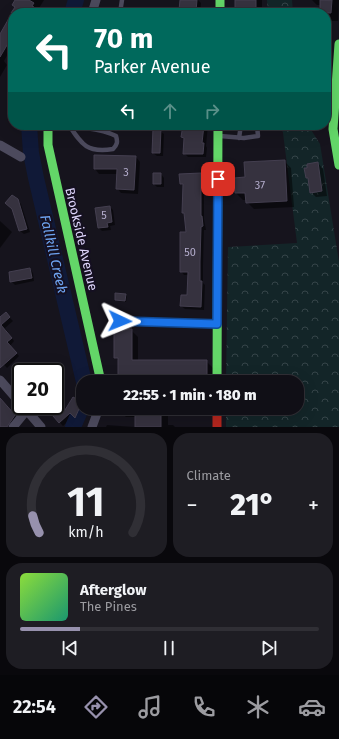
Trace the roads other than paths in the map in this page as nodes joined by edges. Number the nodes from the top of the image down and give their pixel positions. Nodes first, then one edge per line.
1 (339, 44) edge
2 (48, 130) edge
3 (72, 130) edge
4 (100, 130) edge
5 (218, 130) edge
6 (241, 130) edge
7 (257, 130) edge
8 (218, 136) junction
9 (240, 138) junction
10 (0, 145) edge
11 (21, 157) dead end
12 (339, 165) edge
13 (120, 321) dead end
14 (217, 324) junction
15 (99, 375) edge
16 (217, 375) edge
17 (0, 380) edge
18 (12, 394) edge
19 (19, 415) edge
20 (30, 415) edge
21 (96, 415) edge
22 (217, 415) edge
23 (13, 427) edge
24 (41, 427) edge
25 (92, 427) edge
26 (217, 427) edge

1 - 12 street
2 - 15 street, Brookside Avenue
3 - 4 lane
5 - 8 street
6 - 9 lane
7 - 9 lane
8 - 9 lane
8 - 14 street
10 - 11 street
13 - 14 lane
14 - 16 street
17 - 18 street
19 - 23 street
20 - 24 street
21 - 25 street
22 - 26 street

